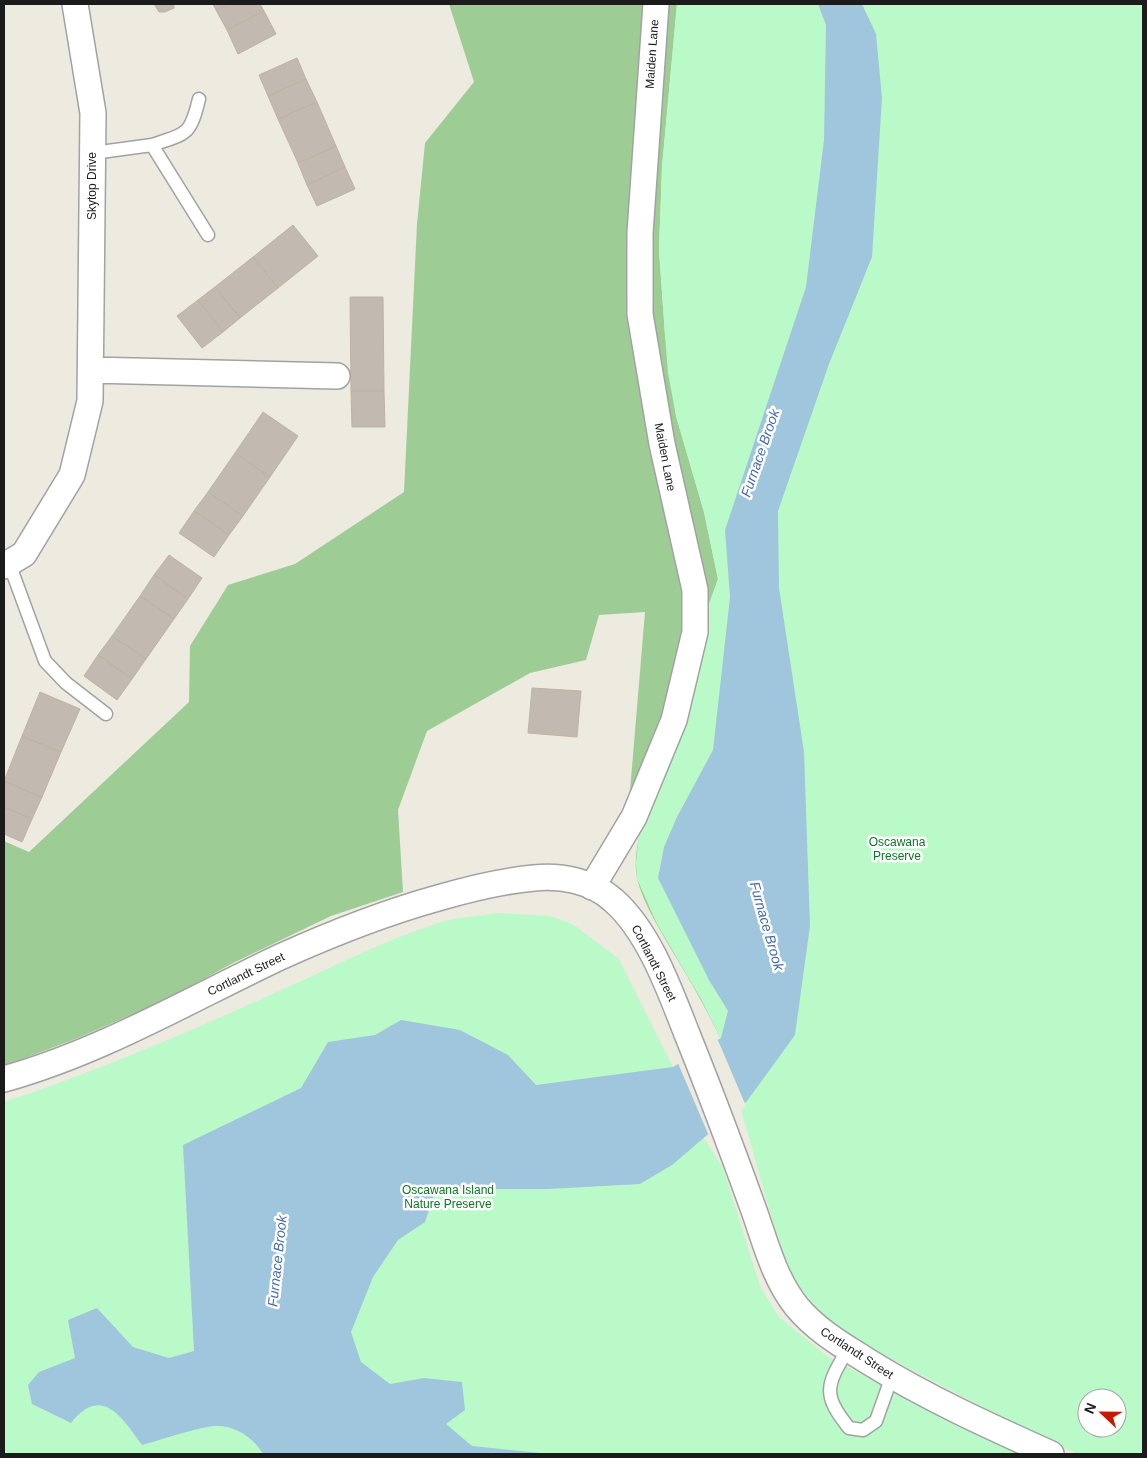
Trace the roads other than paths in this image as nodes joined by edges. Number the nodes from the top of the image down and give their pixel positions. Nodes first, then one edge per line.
1 (75, 4) edge
2 (656, 4) edge
3 (199, 99) dead end
4 (152, 145) junction
5 (93, 153) junction
6 (208, 235) dead end
7 (91, 370) junction
8 (337, 376) dead end
9 (6, 564) edge
10 (106, 714) dead end
11 (592, 887) junction
12 (4, 1079) edge
13 (848, 1349) junction
14 (892, 1376) junction
15 (1051, 1454) edge

1 - 5 street, Skytop Drive
2 - 11 street, Maiden Lane
3 - 4 lane
4 - 5 lane
4 - 6 lane
5 - 7 street, Skytop Drive
7 - 8 street
7 - 9 street, Skytop Drive
9 - 10 lane
11 - 12 street, Cortlandt Street
11 - 13 street, Cortlandt Street
13 - 14 street, Cortlandt Street
13 - 14 lane
14 - 15 street, Cortlandt Street

